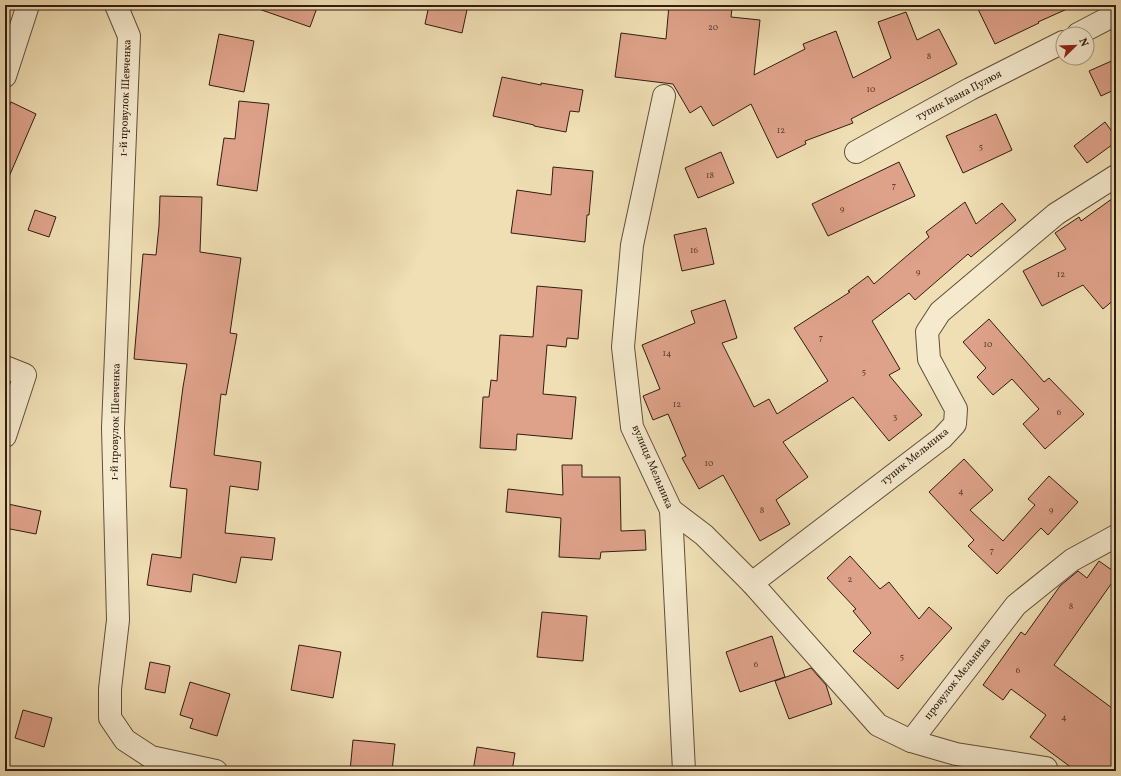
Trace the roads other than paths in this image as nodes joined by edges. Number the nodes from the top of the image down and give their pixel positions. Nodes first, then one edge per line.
1 (28, 5) edge
2 (116, 5) edge
3 (1116, 14) edge
4 (1093, 26) edge
5 (1055, 46) edge
6 (5, 76) edge
7 (664, 96) dead end
8 (856, 152) dead end
9 (1116, 176) edge
10 (5, 366) edge
11 (5, 436) edge
12 (672, 510) junction
13 (1116, 536) edge
14 (752, 583) junction
15 (911, 741) junction
16 (1046, 768) dead end
17 (216, 771) edge
18 (684, 771) edge

1 - 6 street
2 - 17 street, 1-й провулок Шевченка
3 - 4 street
5 - 8 street, тупик Івана Пулюя
7 - 12 street, вулиця Мельника
9 - 14 street, тупик Мельника
10 - 11 street
12 - 14 street
12 - 18 street, вулиця Мельника
13 - 15 street, провулок Мельника
14 - 15 street
15 - 16 street

